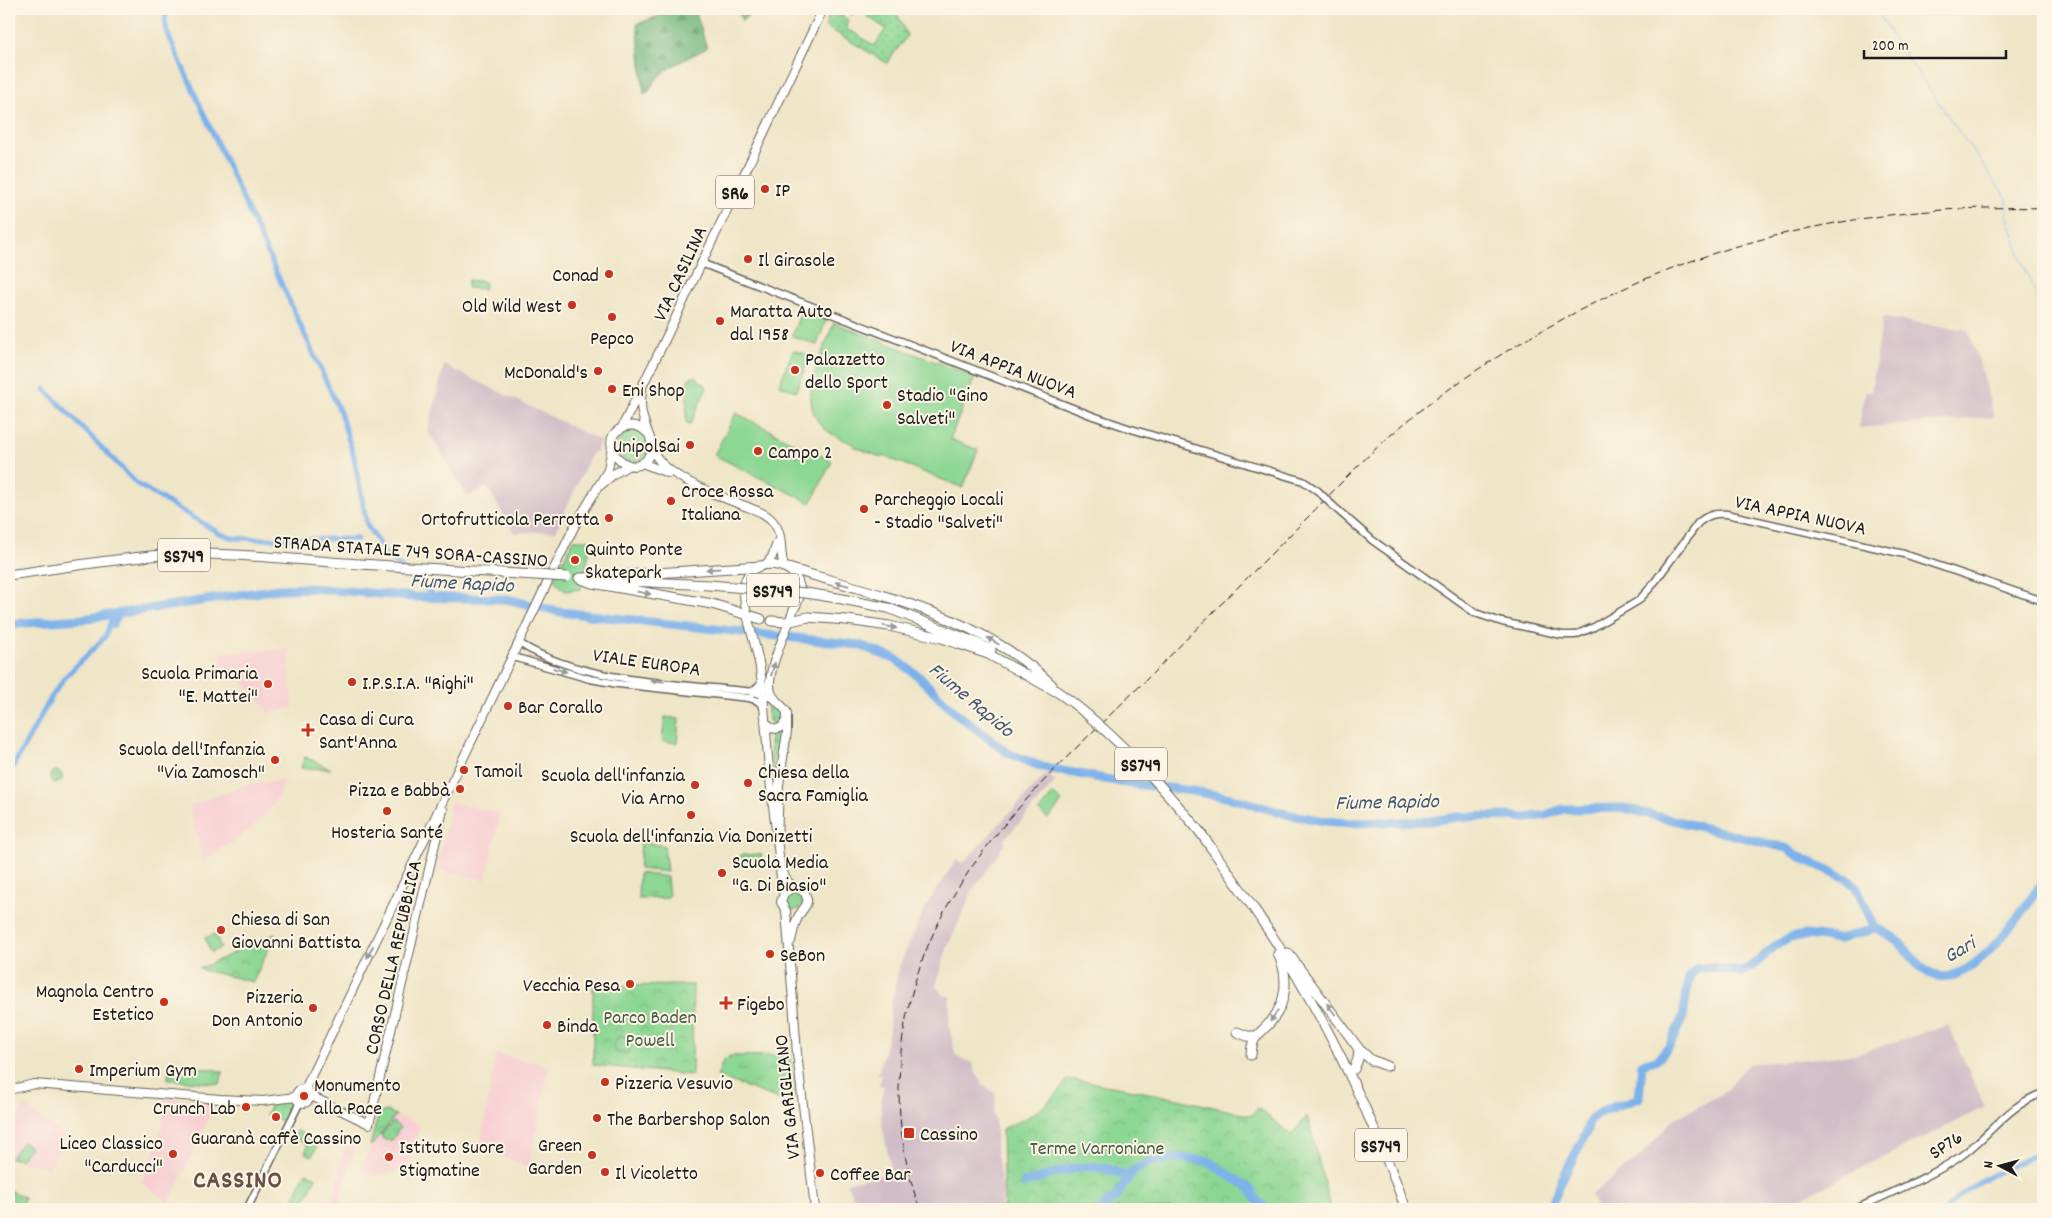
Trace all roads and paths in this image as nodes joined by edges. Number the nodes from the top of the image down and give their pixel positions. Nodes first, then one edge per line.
1 (823, 9) edge
2 (701, 263) junction
3 (642, 388) junction
4 (621, 429) junction
5 (649, 436) junction
6 (612, 446) junction
7 (652, 447) junction
8 (642, 463) junction
9 (629, 465) junction
10 (664, 469) junction
11 (596, 489) junction
12 (764, 565) junction
13 (786, 567) junction
14 (9, 575) edge
15 (579, 578) junction
16 (744, 598) junction
17 (2043, 601) edge
18 (793, 611) junction
19 (749, 618) junction
20 (761, 618) junction
21 (772, 621) junction
22 (789, 624) junction
23 (519, 643) junction
24 (513, 657) junction
25 (762, 690) junction
26 (753, 692) joint
27 (1059, 693) junction
28 (774, 699) junction
29 (764, 708) junction
30 (786, 720) junction
31 (765, 721) junction
32 (435, 827) junction
33 (777, 841) junction
34 (780, 863) junction
35 (793, 888) junction
36 (784, 893) junction
37 (1253, 907) junction
38 (786, 911) junction
39 (800, 913) junction
40 (788, 950) junction
41 (1237, 1032) dead end
42 (1255, 1036) junction
43 (1359, 1049) junction
44 (1251, 1055) dead end
45 (1388, 1066) dead end
46 (1354, 1068) dead end
47 (9, 1090) edge
48 (2043, 1093) edge
49 (308, 1094) junction
50 (298, 1099) junction
51 (247, 1209) edge
52 (815, 1209) edge
53 (1406, 1209) edge
54 (1856, 1209) edge

1 - 2 main road, VIA CASILINA / SR6
2 - 3 main road, VIA CASILINA / SR6
2 - 17 street, VIA APPIA NUOVA, bridge
3 - 4 main road, VIA CASILINA / SR6
3 - 5 main road, VIA CASILINA / SR6
4 - 5 main road
4 - 6 main road, VIA CASILINA / SR6
5 - 7 main road, VIA CASILINA / SR6
6 - 9 main road
6 - 11 main road, VIA CASILINA
7 - 8 main road
7 - 10 main road, VIA CASILINA
8 - 9 main road
8 - 10 main road
9 - 11 main road
10 - 12 main road
10 - 13 main road
11 - 23 main road, VIA CASILINA
12 - 13 main road
12 -> 15 highway
12 - 16 main road
13 - 18 main road
27 -> 13 highway
14 - 15 highway, STRADA STATALE 749 SORA-CASSINO / SS749, bridge
15 -> 19 highway
15 - 27 highway, STRADA STATALE 749 SORA-CASSINO / SS749, bridge
16 - 19 main road, VIA GARIGLIANO
16 - 20 main road
18 - 21 main road
18 - 22 main road
19 - 20 highway
19 - 25 main road, VIA GARIGLIANO
20 - 21 main road
21 - 22 highway
22 -> 27 highway
28 -> 22 main road
23 - 24 main road, VIA CASILINA
26 -> 23 street, VIALE EUROPA
24 -> 29 street, VIALE EUROPA
24 - 32 main road, VIA CASILINA
25 - 26 main road
25 - 28 street
25 - 29 main road, VIA GARIGLIANO
27 - 37 highway, STRADA STATALE 749 SORA-CASSINO / SS749, bridge
28 - 30 main road
29 - 31 main road, VIA GARIGLIANO
30 - 31 main road
30 - 33 main road, VIA GARIGLIANO
31 - 33 main road, VIA GARIGLIANO
32 -> 49 main road
32 - 49 main road, CORSO DELLA REPUBBLICA
33 - 34 main road, VIA GARIGLIANO
34 - 35 main road, VIA GARIGLIANO
34 - 36 main road, VIA GARIGLIANO
35 - 36 main road
35 - 39 main road, VIA GARIGLIANO
36 - 38 main road, VIA GARIGLIANO
37 -> 42 highway
43 -> 37 highway
37 - 53 highway, STRADA STATALE 749 SORA-CASSINO / SS749
38 - 39 main road
38 - 40 main road, VIA GARIGLIANO
39 - 40 main road, VIA GARIGLIANO
40 - 52 main road, VIA GARIGLIANO
41 - 42 highway
42 - 44 highway
43 - 45 highway
43 - 46 highway
47 - 50 main road
48 - 54 street, SP76
49 - 50 main road
49 - 50 main road
50 - 51 street

